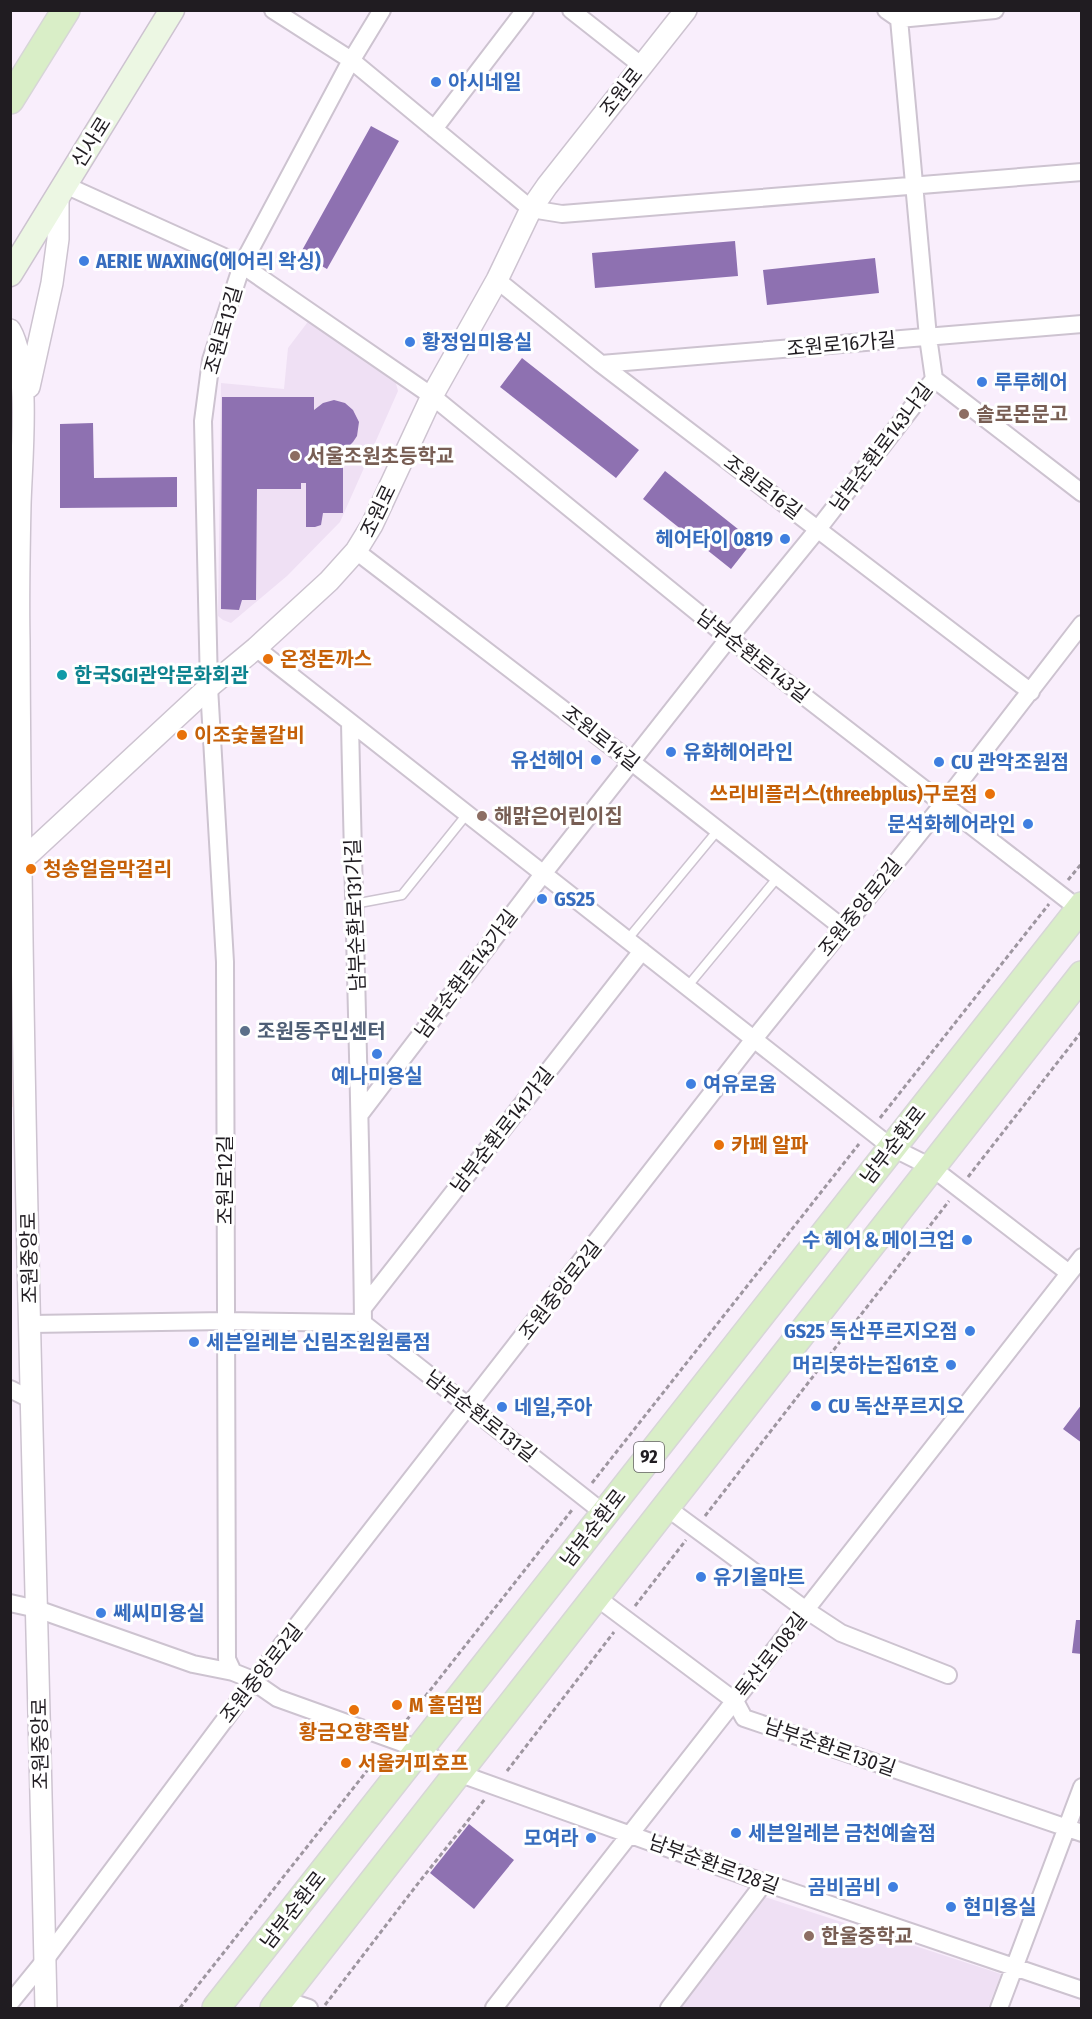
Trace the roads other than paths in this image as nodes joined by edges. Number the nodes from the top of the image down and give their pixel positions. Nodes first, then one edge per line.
1 (66, 10) edge
2 (172, 10) edge
3 (273, 10) edge
4 (382, 10) edge
5 (525, 10) edge
6 (571, 10) edge
7 (686, 10) edge
8 (995, 10) edge
9 (893, 15) edge
10 (351, 60) junction
11 (644, 63) junction
12 (10, 100) edge
13 (434, 129) junction
14 (1082, 172) edge
15 (915, 185) junction
16 (62, 190) junction
17 (531, 209) junction
18 (242, 265) junction
19 (10, 274) edge
20 (497, 280) junction
21 (1082, 324) edge
22 (10, 330) edge
23 (928, 337) junction
24 (601, 364) junction
25 (934, 379) junction
26 (432, 396) junction
27 (22, 414) junction
28 (1082, 493) edge
29 (818, 530) junction
30 (356, 551) junction
31 (1082, 624) edge
32 (729, 638) junction
33 (256, 648) junction
34 (209, 687) junction
35 (1031, 692) junction
36 (350, 722) junction
37 (633, 763) junction
38 (943, 804) junction
39 (467, 814) junction
40 (718, 830) junction
41 (15, 867) edge
42 (543, 874) junction
43 (778, 877) junction
44 (354, 904) junction
45 (1075, 905) edge
46 (843, 928) junction
47 (627, 940) junction
48 (642, 951) junction
49 (1082, 975) edge
50 (687, 987) junction
51 (754, 1039) junction
52 (361, 1113) junction
53 (891, 1147) junction
54 (931, 1167) junction
55 (1082, 1257) edge
56 (1069, 1274) junction
57 (363, 1316) junction
58 (226, 1321) junction
59 (30, 1324) junction
60 (10, 1389) edge
61 (32, 1400) junction
62 (470, 1407) junction
63 (666, 1507) junction
64 (605, 1514) junction
65 (596, 1597) junction
66 (10, 1603) edge
67 (37, 1609) junction
68 (806, 1610) junction
69 (233, 1672) junction
70 (948, 1674) dead end
71 (253, 1682) junction
72 (735, 1701) junction
73 (420, 1749) junction
74 (458, 1773) junction
75 (1082, 1787) edge
76 (1074, 1830) edge
77 (631, 1834) junction
78 (764, 1882) junction
79 (45, 1960) junction
80 (1014, 1967) junction
81 (1082, 1990) edge
82 (10, 2003) edge
83 (278, 2004) edge
84 (46, 2008) edge
85 (216, 2008) edge
86 (309, 2008) edge
87 (494, 2008) edge
88 (669, 2008) edge
89 (999, 2008) edge

1 - 12 main road
2 - 16 main road, 신사로
3 - 10 street
4 - 10 street, 조원로13길
5 - 13 street
6 - 11 street
7 - 11 street, 조원로
8 - 9 street
9 - 15 street, 남부순환로143나길
10 - 13 street
10 - 18 street, 조원로13길
11 - 17 street, 조원로
13 - 17 street
14 - 15 street
15 - 17 street
15 - 23 street, 남부순환로143나길
16 - 18 street, 남부순환로143길
16 - 19 main road, 신사로
16 - 27 street
17 - 20 street, 조원로
18 - 26 street, 남부순환로143길
18 - 34 street, 조원로13길
20 - 24 street, 조원로16길
20 - 26 street, 조원로
21 - 23 street, 조원로16가길
22 - 27 street, 조원중앙로
23 - 24 street, 조원로16가길
23 - 25 street, 남부순환로143나길
24 - 29 street, 조원로16길
25 - 28 street
25 - 29 street, 남부순환로143나길
26 - 30 street, 조원로
26 - 32 street, 남부순환로143길
27 - 41 street, 조원중앙로
29 - 32 street, 남부순환로143나길
29 - 35 street, 조원로16길
30 - 33 street, 조원로
30 - 37 street, 조원로14길
31 - 35 street, 조원중앙로2길
32 - 37 street, 남부순환로143가길
32 - 38 street, 남부순환로143길
33 - 34 street, 조원로
33 - 36 street
34 - 41 street, 조원로
34 - 58 street, 조원로12길
35 - 38 street, 조원중앙로2길
36 - 39 street
36 - 44 street, 남부순환로131가길
37 - 40 street, 조원로14길
37 - 42 street, 남부순환로143가길
38 - 45 street, 남부순환로143길
38 - 46 street, 조원중앙로2길
39 - 42 street
39 - 44 lane
40 - 43 street, 조원로14길
40 - 47 lane
41 - 59 street, 조원중앙로
42 - 47 street
42 - 52 street, 남부순환로143가길
43 - 46 street, 조원로14길
43 - 50 lane
44 - 52 street, 남부순환로131가길
45 - 53 main road, 남부순환로 / 92
46 - 51 street, 조원중앙로2길
47 - 48 street
48 - 50 street
48 - 57 street, 남부순환로141가길
49 - 54 main road, 92
50 - 51 street
51 - 53 street
51 - 62 street, 조원중앙로2길
52 - 57 street, 남부순환로131가길
53 - 54 street
53 - 64 main road, 남부순환로 / 92
54 - 56 street
54 - 63 main road, 92
55 - 56 street, 독산로108길
56 - 68 street, 독산로108길
57 - 58 street
57 - 62 street, 남부순환로131길
58 - 59 street
58 - 69 street, 조원로12길
59 - 61 street, 조원중앙로
60 - 61 street
61 - 67 street, 조원중앙로
62 - 64 street, 남부순환로131길
62 - 71 street, 조원중앙로2길
63 - 65 main road, 92
63 - 68 street
64 - 73 main road, 남부순환로 / 92
65 - 72 street, 남부순환로130길
65 - 74 main road, 92
66 - 67 street, 남부순환로128길
67 - 69 street, 남부순환로128길
67 - 79 street, 조원중앙로
68 - 70 street
68 - 72 street, 독산로108길
69 - 71 street, 남부순환로128길
71 - 73 street, 남부순환로128길
71 - 79 street, 조원중앙로2길
72 - 76 street, 남부순환로130길
72 - 77 street, 독산로108길
73 - 74 street, 남부순환로128길
73 - 85 main road, 남부순환로 / 92
74 - 77 street, 남부순환로128길
74 - 83 main road, 92
75 - 76 street
76 - 80 street
77 - 78 street, 남부순환로128길
77 - 87 street, 독산로108길
78 - 80 street, 남부순환로128길
78 - 88 street
79 - 82 street, 조원중앙로2길
79 - 84 street, 조원중앙로
80 - 81 street, 남부순환로128길
80 - 89 street
83 - 86 street

